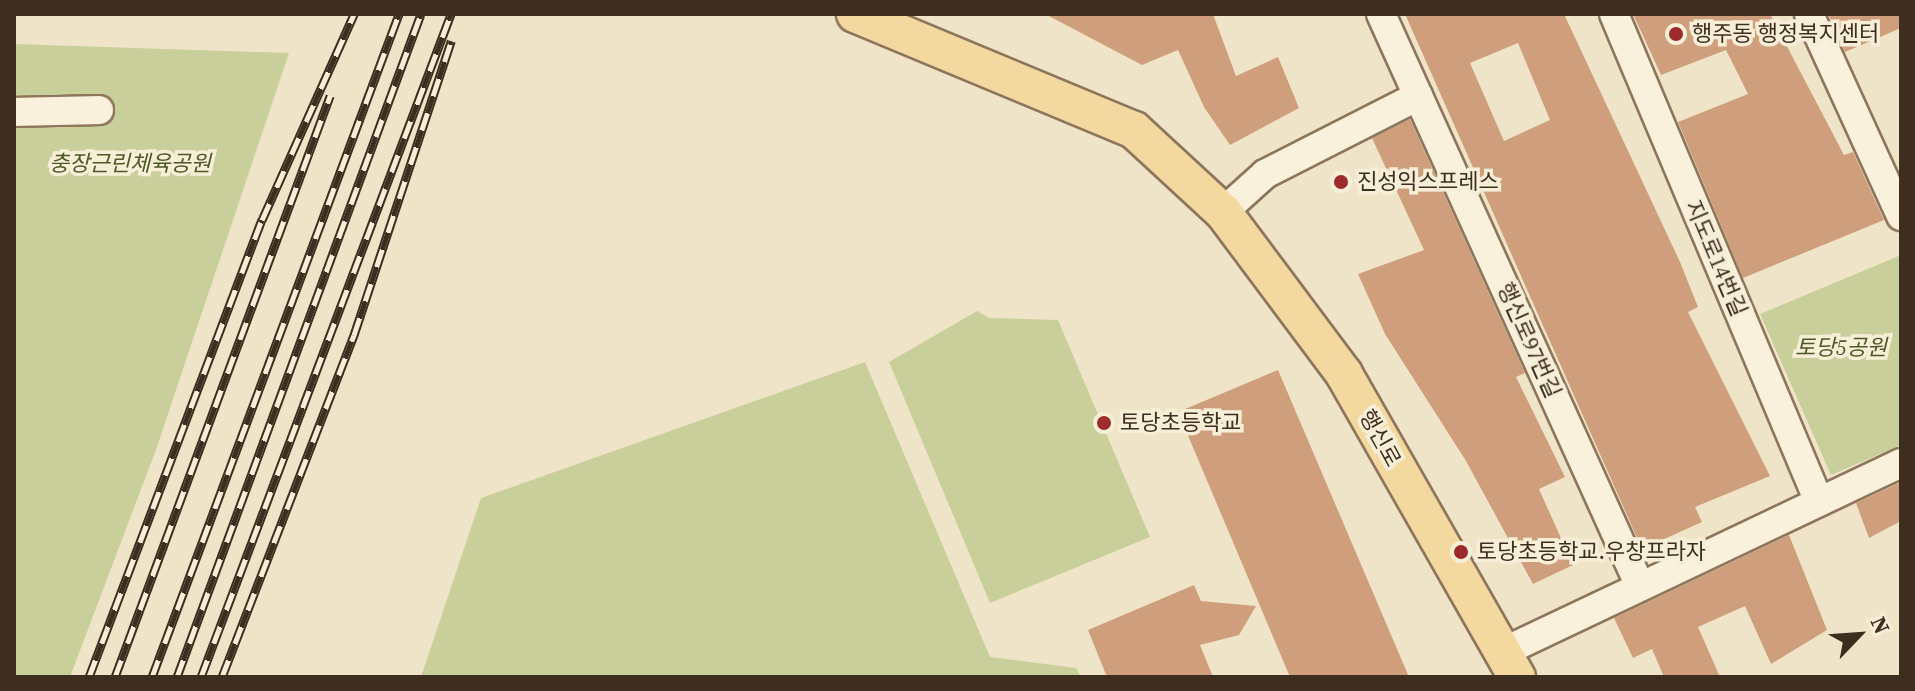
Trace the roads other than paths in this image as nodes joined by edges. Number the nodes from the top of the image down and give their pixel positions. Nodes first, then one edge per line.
1 (855, 14) edge
2 (868, 14) edge
3 (1381, 14) edge
4 (1614, 14) edge
5 (1809, 14) edge
6 (1418, 96) junction
7 (99, 110) dead end
8 (14, 112) edge
9 (1223, 212) junction
10 (1901, 216) edge
11 (1901, 463) edge
12 (1819, 502) junction
13 (1639, 584) junction
14 (1509, 665) edge

1 - 2 main road, 행신로
2 - 9 main road, 행신로
3 - 6 street
4 - 12 street, 지도로14번길
5 - 10 street
6 - 9 street
6 - 13 street, 행신로97번길
7 - 8 street
9 - 14 main road, 행신로
11 - 12 street
12 - 13 street
13 - 14 street

